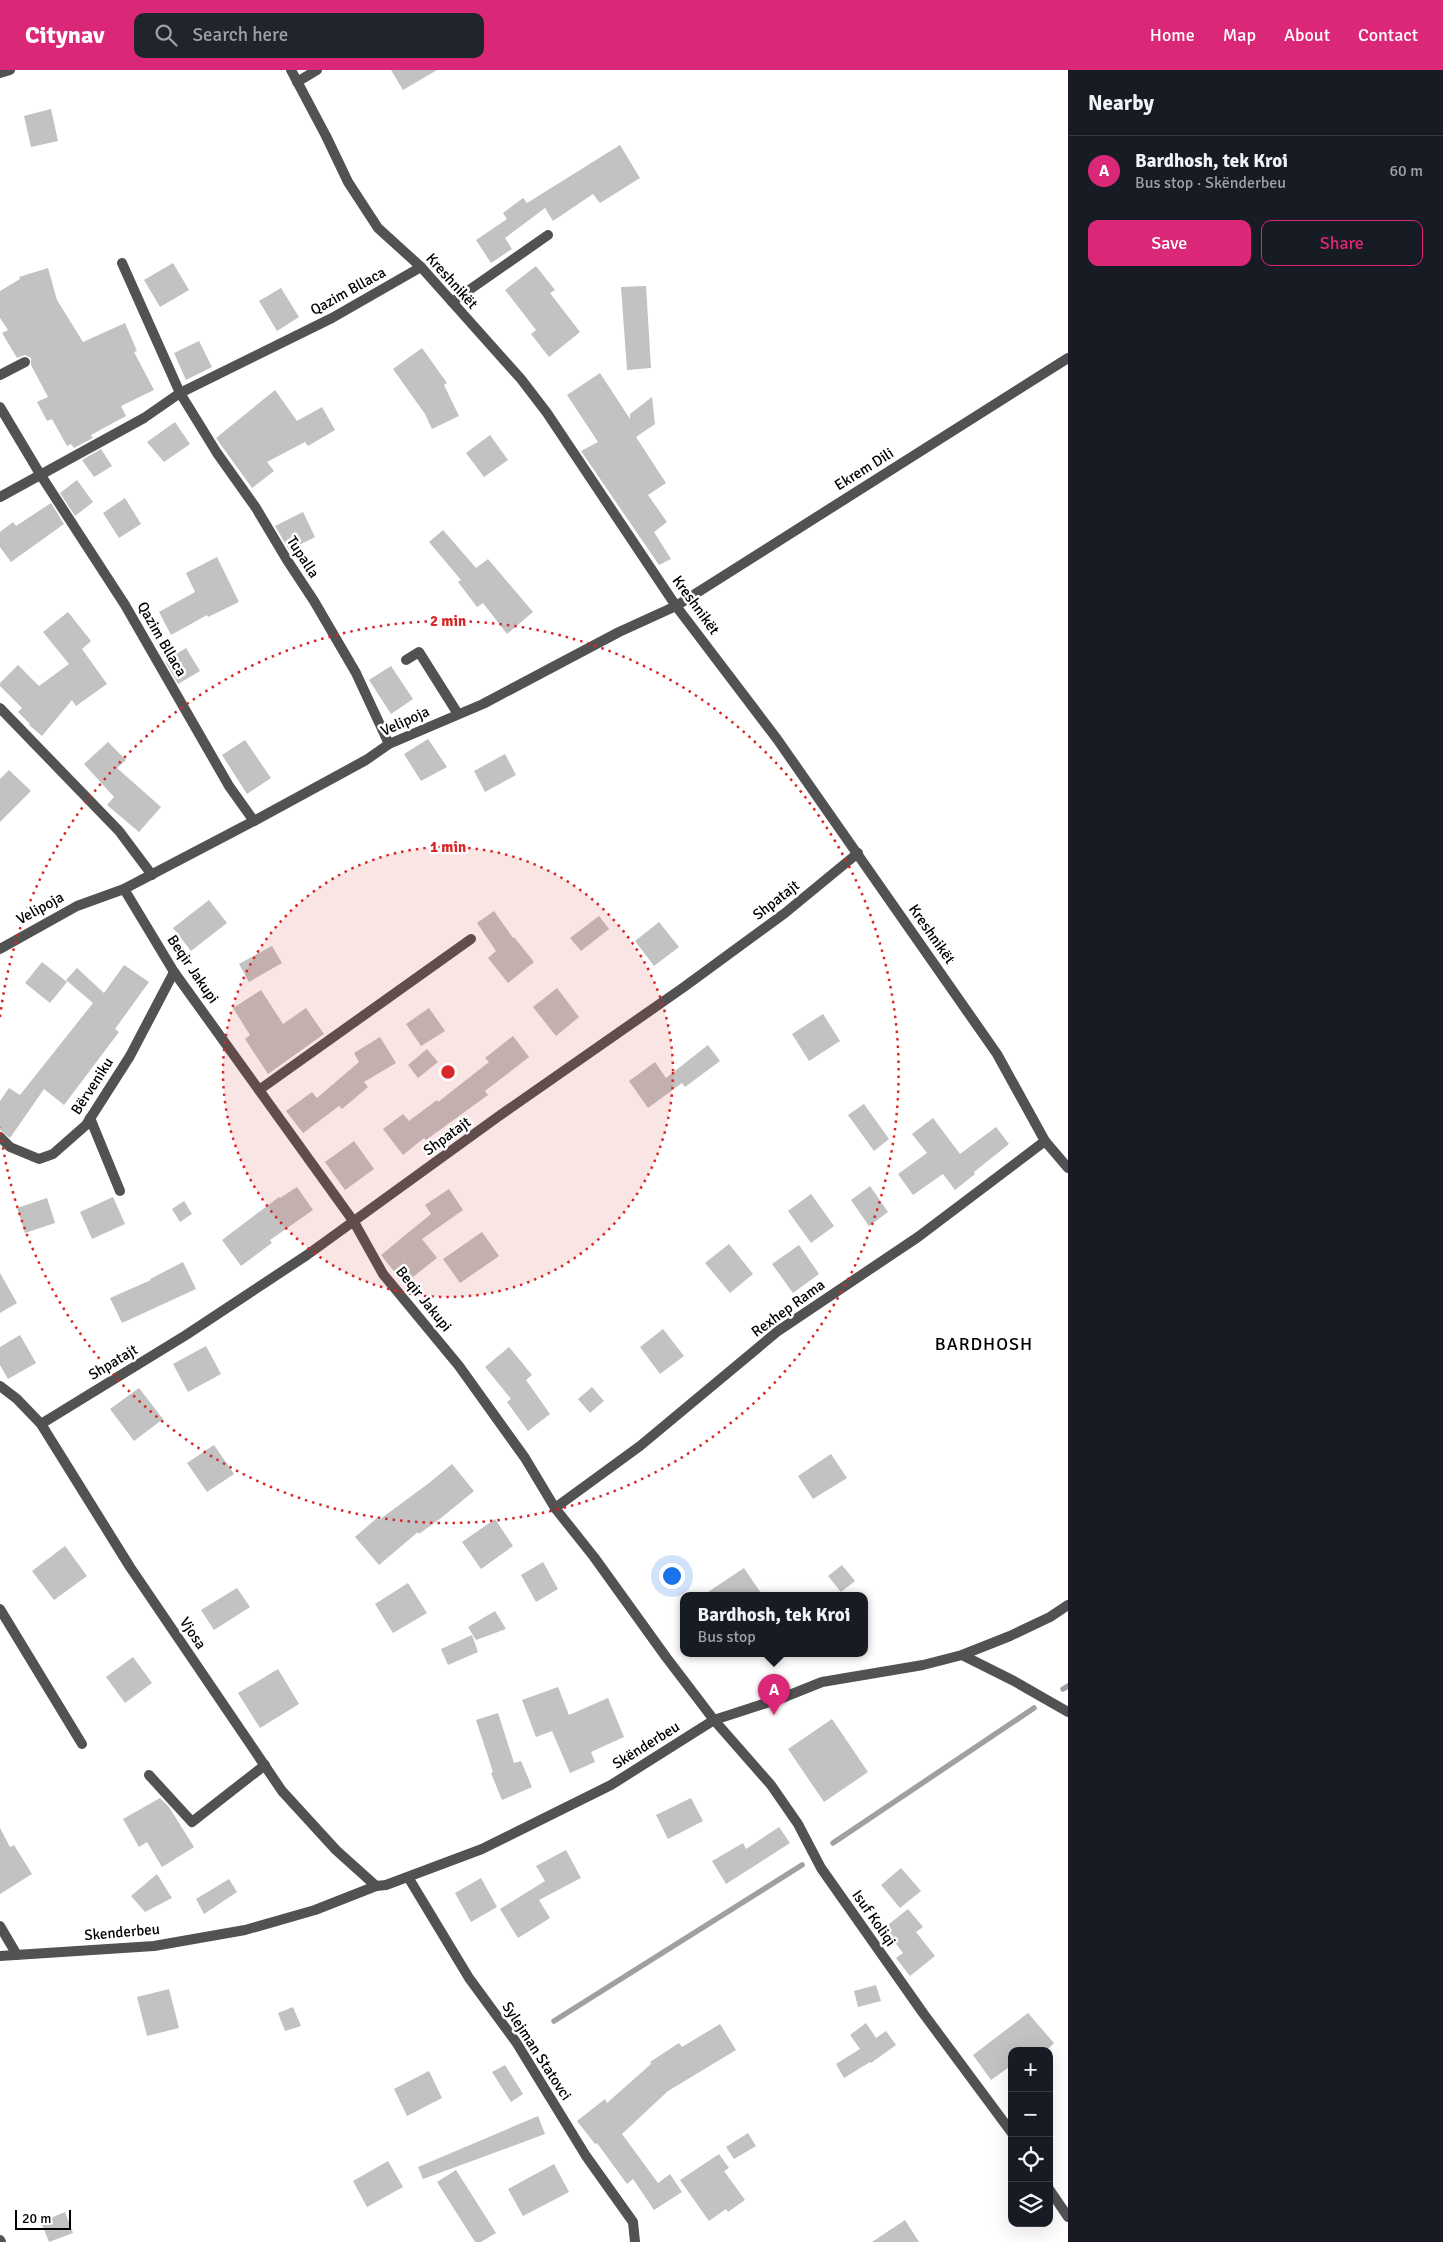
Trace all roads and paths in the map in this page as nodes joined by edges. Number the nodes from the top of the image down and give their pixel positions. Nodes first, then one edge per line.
1 (10, 70) edge
2 (291, 70) edge
3 (317, 70) edge
4 (0, 73) edge
5 (297, 82) junction
6 (548, 235) dead end
7 (122, 262) dead end
8 (421, 267) junction
9 (452, 302) junction
10 (1068, 358) edge
11 (25, 362) dead end
12 (0, 375) edge
13 (180, 392) junction
14 (0, 407) edge
15 (40, 474) junction
16 (0, 496) edge
17 (676, 606) junction
18 (406, 660) dead end
19 (0, 708) edge
20 (458, 714) junction
21 (389, 744) junction
22 (254, 821) junction
23 (858, 853) junction
24 (152, 875) junction
25 (124, 889) junction
26 (471, 940) dead end
27 (0, 949) edge
28 (174, 972) junction
29 (259, 1090) junction
30 (90, 1118) junction
31 (0, 1136) edge
32 (1045, 1141) junction
33 (1068, 1168) edge
34 (120, 1191) dead end
35 (354, 1222) junction
36 (0, 1386) edge
37 (41, 1424) junction
38 (555, 1508) junction
39 (1068, 1605) edge
40 (0, 1608) edge
41 (962, 1655) junction
42 (1068, 1712) edge
43 (714, 1720) junction
44 (82, 1744) dead end
45 (265, 1765) junction
46 (149, 1774) dead end
47 (408, 1877) junction
48 (376, 1886) junction
49 (0, 1926) edge
50 (245, 1930) joint
51 (17, 1955) junction
52 (0, 1956) edge
53 (1008, 2128) edge
54 (1053, 2195) edge
55 (1068, 2217) edge
56 (635, 2242) edge

1 - 4 street
2 - 5 street, Kreshnikët
3 - 5 street
5 - 8 street, Kreshnikët
6 - 9 street
7 - 13 street
8 - 9 street, Kreshnikët
8 - 13 street, Qazim Bllaca
9 - 17 street, Kreshnikët
10 - 17 street, Ekrem Dili
11 - 12 street
13 - 15 street, Qazim Bllaca
13 - 21 street, Tupalla
14 - 15 street, Qazim Bllaca
15 - 16 street, Qazim Bllaca
15 - 22 street, Qazim Bllaca
17 - 20 street, Velipoja
17 - 23 street, Kreshnikët
18 - 20 street
19 - 24 street
20 - 21 street, Velipoja
21 - 22 street, Velipoja
22 - 24 street, Velipoja
23 - 32 street, Kreshnikët
23 - 35 street, Shpatajt
24 - 25 street, Velipoja
25 - 27 street, Velipoja
25 - 28 street, Beqir Jakupi
26 - 29 street
28 - 29 street, Beqir Jakupi
28 - 30 street, Bërveniku
29 - 35 street, Beqir Jakupi
30 - 31 street, Bërveniku
30 - 34 street
32 - 33 street, Kreshnikët
32 - 38 street, Rexhep Rama
35 - 37 street, Shpatajt
35 - 38 street, Beqir Jakupi
36 - 37 street, Vjosa
37 - 45 street, Vjosa
38 - 43 street, Beqir Jakupi
39 - 41 street, Skënderbeu
40 - 44 street
41 - 42 street
41 - 43 street, Skënderbeu
43 - 47 street, Skënderbeu
43 - 53 street, Isuf Koliqi
45 - 46 street
45 - 48 street, Vjosa
47 - 48 street, Skënderbeu
47 - 56 street, Sylejman Statovci
48 - 50 street, Skënderbeu
49 - 51 street
50 - 51 street, Skenderbeu
51 - 52 street, Skenderbeu
54 - 55 street

